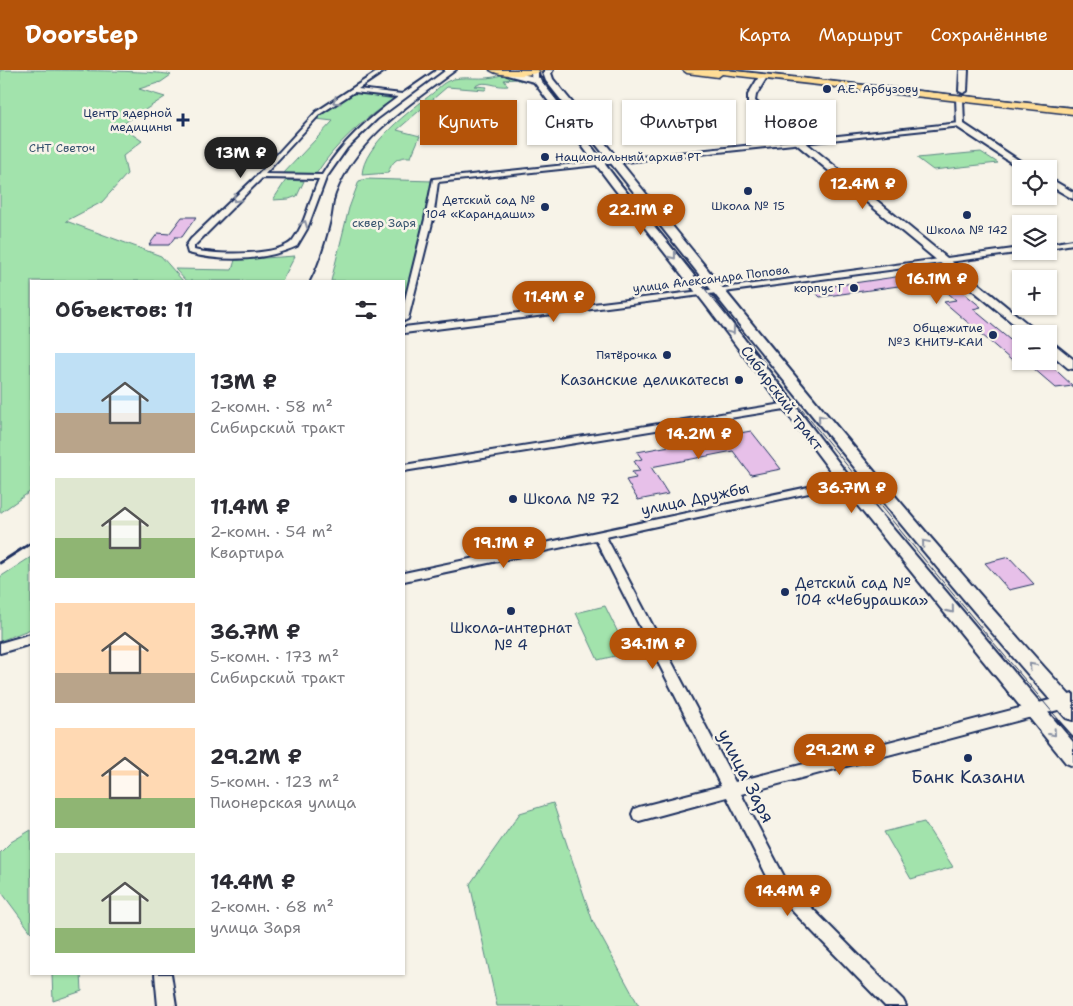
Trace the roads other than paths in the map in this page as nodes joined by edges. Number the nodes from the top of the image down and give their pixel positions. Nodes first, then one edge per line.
1 (383, 70) edge
2 (440, 70) edge
3 (494, 70) edge
4 (549, 70) edge
5 (687, 70) edge
6 (706, 70) edge
7 (964, 70) edge
8 (536, 73) edge
9 (766, 74) edge
10 (353, 90) junction
11 (961, 95) junction
12 (402, 96) junction
13 (751, 100) edge
14 (1073, 103) edge
15 (1073, 111) edge
16 (960, 125) junction
17 (836, 138) edge
18 (770, 145) edge
19 (803, 145) edge
20 (1014, 160) edge
21 (615, 161) junction
22 (600, 163) junction
23 (260, 176) junction
24 (323, 177) junction
25 (1057, 186) edge
26 (1073, 196) edge
27 (1073, 242) edge
28 (1057, 245) edge
29 (1012, 251) edge
30 (942, 259) junction
31 (710, 292) junction
32 (405, 315) edge
33 (1023, 325) edge
34 (405, 330) edge
35 (1057, 352) edge
36 (1073, 365) edge
37 (788, 406) junction
38 (405, 468) edge
39 (846, 482) junction
40 (600, 536) junction
41 (405, 576) edge
42 (30, 639) edge
43 (0, 648) edge
44 (1070, 705) edge
45 (1033, 710) junction
46 (1073, 757) edge
47 (730, 790) junction
48 (639, 814) dead end
49 (164, 975) edge
50 (167, 1006) edge
51 (897, 1006) edge

1 - 10 street
2 - 12 street
3 - 8 main road
4 - 21 main road, Сибирский тракт
5 - 9 main road
6 - 9 main road
7 - 11 main road
8 - 22 main road, Сибирский тракт
9 - 11 main road
9 - 13 main road
10 - 12 street
10 -> 23 street
11 - 14 main road
11 - 15 main road
11 - 16 main road
12 - 24 street
16 - 17 street
16 - 20 main road
18 - 21 street
19 - 30 main road
21 - 22 street
21 - 31 main road, Сибирский тракт
22 -> 31 main road, Сибирский тракт
22 - 32 street
23 - 24 street
23 -> 24 street
25 - 26 main road
27 - 28 street
29 - 30 street, улица Александра Попова
30 - 31 street, улица Александра Попова
30 - 33 main road
31 - 34 street, улица Александра Попова
31 -> 37 main road, Сибирский тракт
44 -> 31 main road, Сибирский тракт
35 - 36 main road
37 - 38 street
37 - 39 main road, Сибирский тракт
39 - 40 street, улица Дружбы
39 -> 45 main road, Сибирский тракт
40 - 41 street, улица Дружбы
40 - 47 street, улица Заря
42 - 43 street
44 - 45 street
45 -> 46 main road, Сибирский тракт
45 - 47 street
47 - 48 street
47 - 51 street, улица Заря
49 - 50 street

